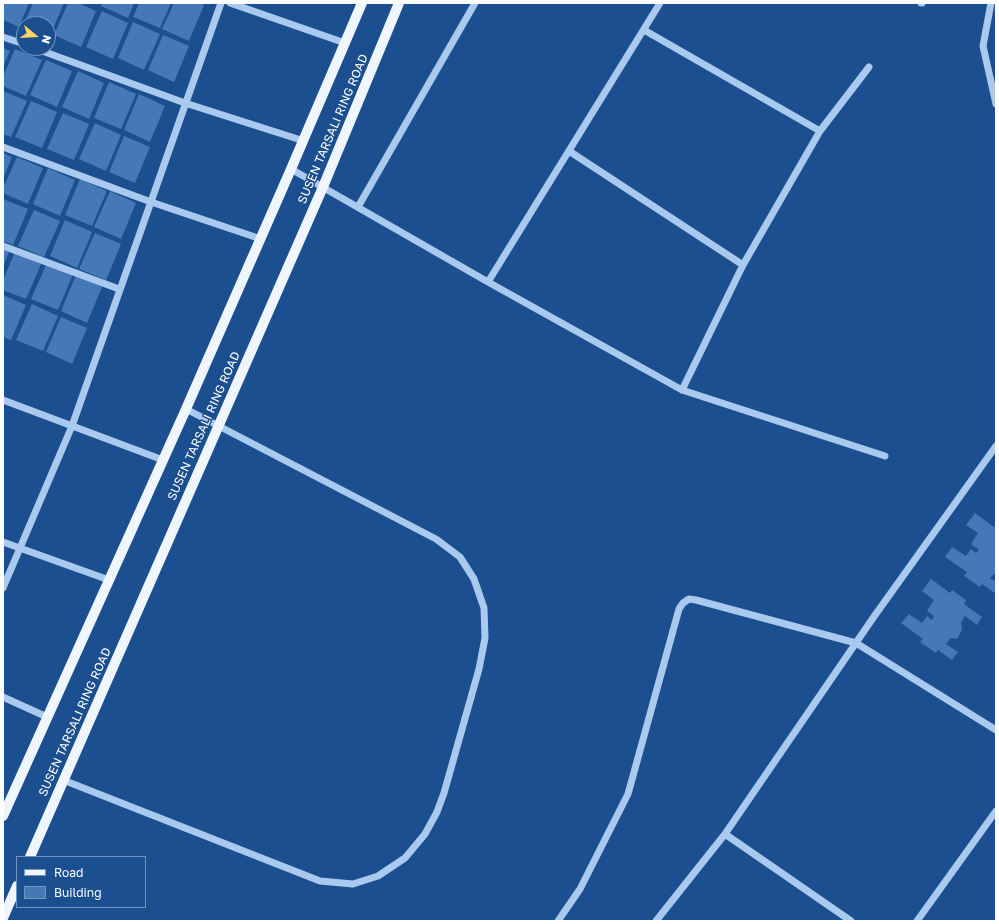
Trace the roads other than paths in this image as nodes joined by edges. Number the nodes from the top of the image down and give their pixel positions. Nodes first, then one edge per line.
1 (221, 3) edge
2 (230, 3) edge
3 (362, 3) edge
4 (399, 3) edge
5 (475, 3) edge
6 (660, 3) edge
7 (991, 3) edge
8 (644, 30) junction
9 (3, 37) edge
10 (16, 41) edge
11 (345, 43) junction
12 (56, 56) edge
13 (869, 67) dead end
14 (185, 103) junction
15 (996, 104) edge
16 (820, 131) junction
17 (304, 141) junction
18 (3, 147) edge
19 (569, 151) junction
20 (291, 170) junction
21 (323, 187) junction
22 (151, 202) junction
23 (358, 208) junction
24 (260, 239) junction
25 (3, 246) edge
26 (743, 265) junction
27 (488, 282) junction
28 (119, 289) junction
29 (682, 390) junction
30 (3, 400) edge
31 (186, 409) junction
32 (72, 426) junction
33 (218, 426) junction
34 (996, 446) edge
35 (885, 456) dead end
36 (163, 460) junction
37 (3, 542) edge
38 (19, 548) junction
39 (109, 580) junction
40 (3, 588) edge
41 (856, 643) junction
42 (3, 697) edge
43 (47, 717) junction
44 (996, 730) edge
45 (63, 780) junction
46 (996, 811) edge
47 (3, 816) edge
48 (725, 834) junction
49 (30, 856) edge
50 (16, 888) edge
51 (3, 918) edge
52 (558, 921) edge
53 (656, 921) edge
54 (851, 921) edge
55 (917, 921) edge

1 - 14 street
2 - 11 street
3 - 11 main road, SUSEN TARSALI RING ROAD
4 - 21 main road, SUSEN TARSALI RING ROAD
5 - 23 street
6 - 8 street
7 - 15 street
8 - 16 street
8 - 19 street
9 - 10 street
11 - 17 main road, SUSEN TARSALI RING ROAD
12 - 14 street
13 - 16 street
14 - 17 street
14 - 22 street
16 - 26 street
17 - 20 main road, SUSEN TARSALI RING ROAD
18 - 22 street
19 - 26 street
19 - 27 street
20 - 21 street
20 - 24 main road, SUSEN TARSALI RING ROAD
21 - 23 street
21 - 33 main road, SUSEN TARSALI RING ROAD
22 - 24 street
22 - 28 street
23 - 27 street
24 - 31 main road, SUSEN TARSALI RING ROAD
25 - 28 street
26 - 29 street
27 - 29 street
28 - 32 street
29 - 35 street
30 - 32 street
31 - 33 street
31 - 36 main road, SUSEN TARSALI RING ROAD
32 - 36 street
32 - 38 street
33 - 45 main road, SUSEN TARSALI RING ROAD
33 - 45 street
34 - 41 street
36 - 39 main road, SUSEN TARSALI RING ROAD
37 - 38 street
38 - 39 street
38 - 40 street
39 - 43 main road, SUSEN TARSALI RING ROAD
41 - 44 street
41 - 48 street
41 - 52 street
42 - 43 street
43 - 47 main road, SUSEN TARSALI RING ROAD
45 - 49 main road, SUSEN TARSALI RING ROAD
46 - 55 street
48 - 53 street
48 - 54 street
50 - 51 main road

